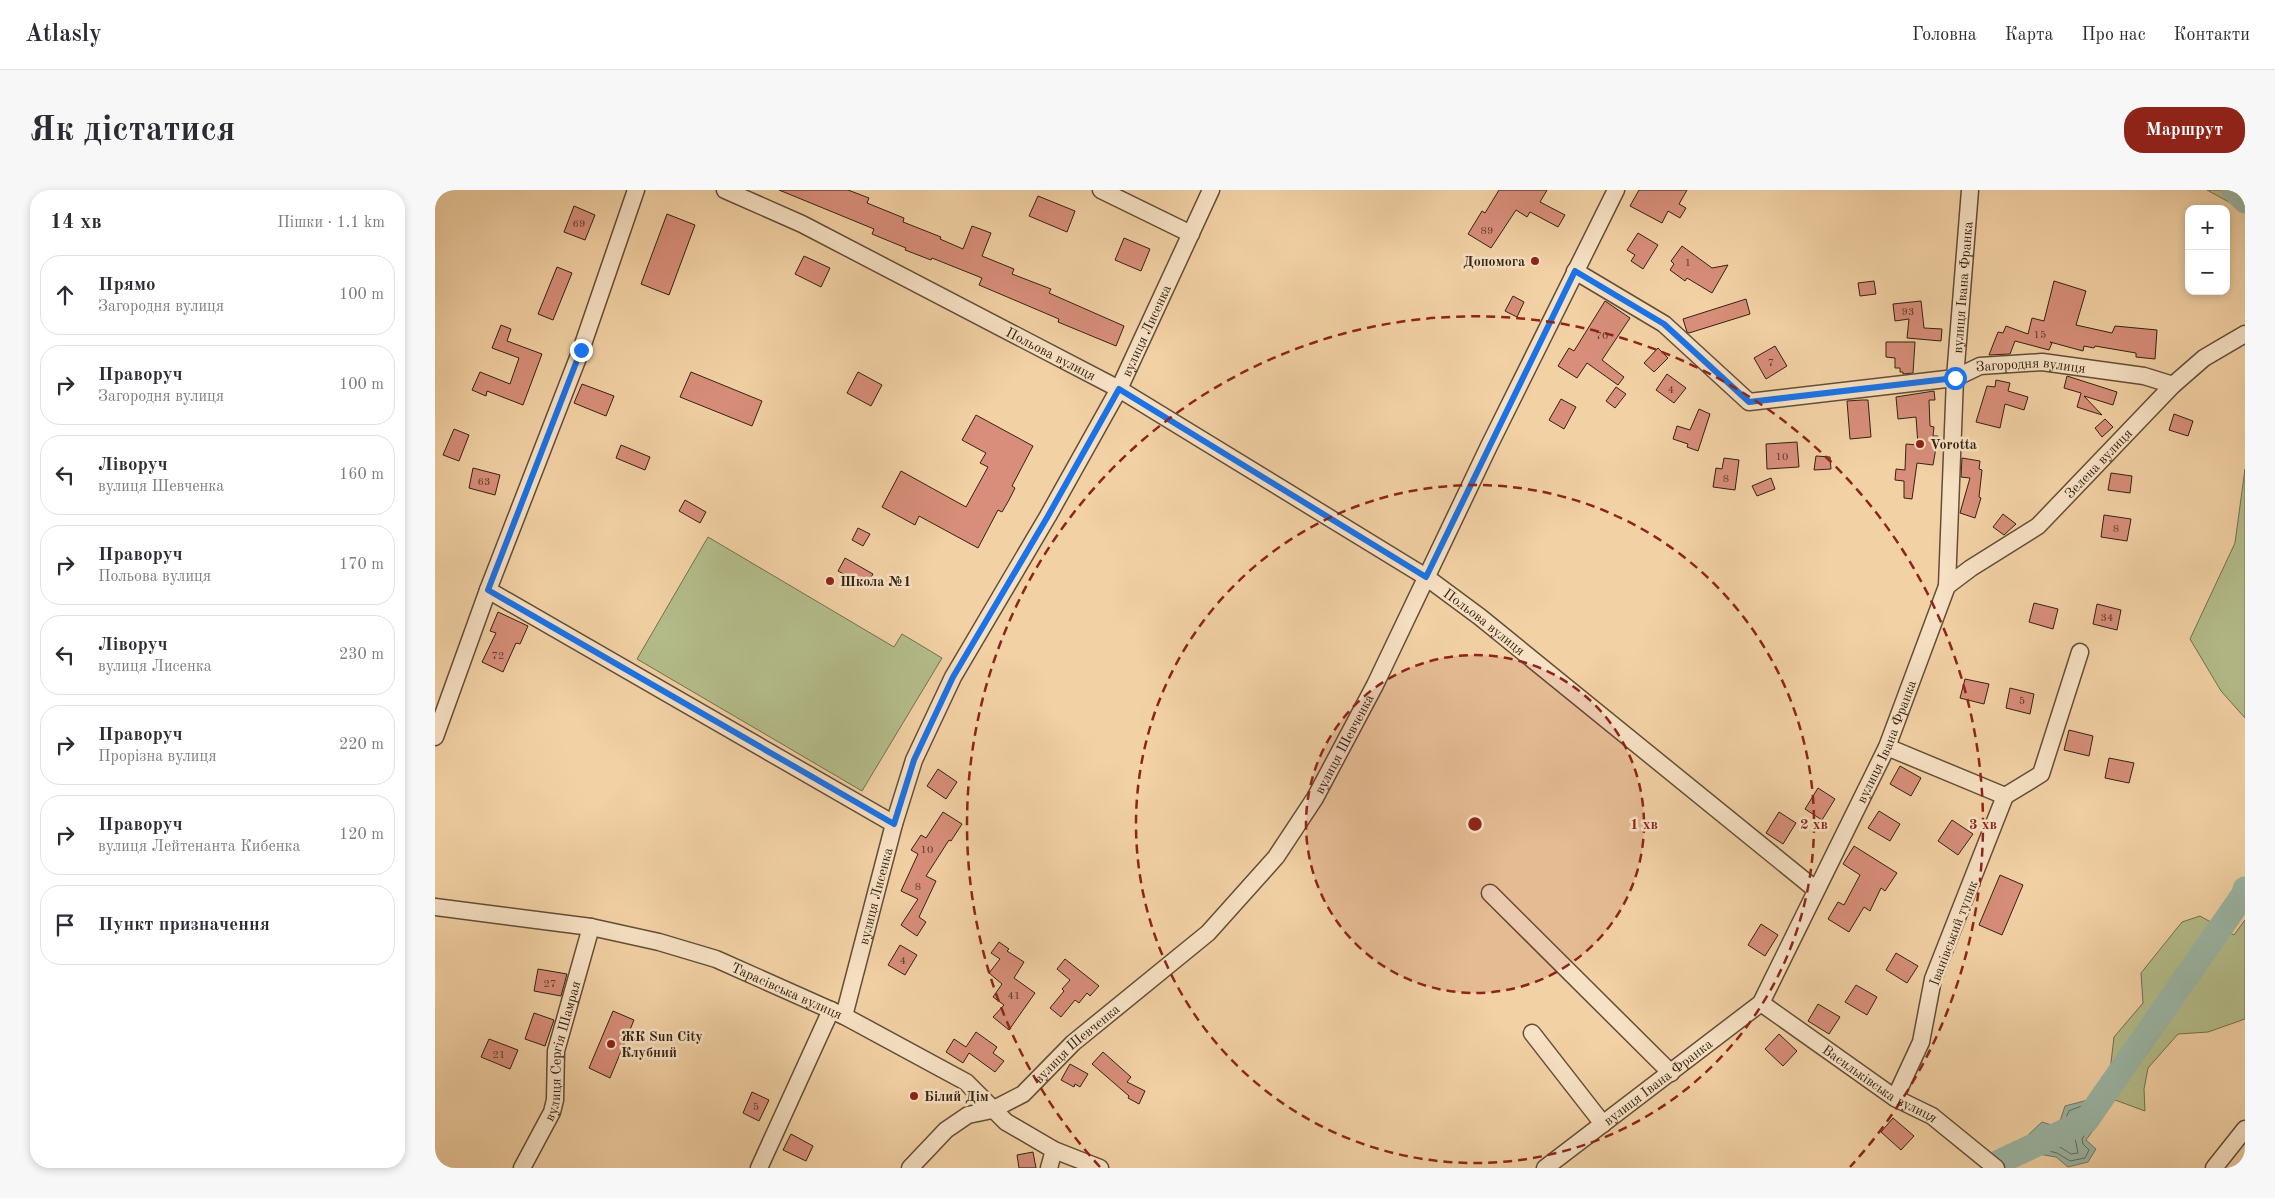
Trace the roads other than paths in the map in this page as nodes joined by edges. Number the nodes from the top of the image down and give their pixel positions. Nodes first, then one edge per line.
1 (636, 190) edge
2 (725, 190) edge
3 (1101, 190) edge
4 (1211, 190) edge
5 (1616, 190) edge
6 (1970, 190) edge
7 (1191, 234) junction
8 (1575, 271) junction
9 (2245, 334) edge
10 (1955, 378) junction
11 (2173, 385) junction
12 (1119, 389) junction
13 (1426, 577) junction
14 (1947, 586) junction
15 (488, 590) junction
16 (2080, 652) dead end
17 (435, 737) edge
18 (1887, 747) junction
19 (2005, 796) junction
20 (894, 824) junction
21 (1815, 889) junction
22 (1490, 893) dead end
23 (435, 907) edge
24 (591, 928) junction
25 (1761, 1003) junction
26 (837, 1013) junction
27 (1532, 1033) dead end
28 (1671, 1073) junction
29 (1895, 1098) junction
30 (992, 1110) junction
31 (1603, 1124) junction
32 (2245, 1130) edge
33 (1054, 1150) junction
34 (522, 1168) edge
35 (759, 1168) edge
36 (910, 1168) edge
37 (1049, 1168) edge
38 (1100, 1168) edge
39 (1545, 1168) edge
40 (1996, 1168) edge
41 (2214, 1168) edge

1 - 15 street
2 - 12 street, Польова вулиця
3 - 7 street
4 - 7 street, вулиця Лисенка
5 - 8 street, вулиця Шевченка
6 - 10 street, вулиця Івана Франка
7 - 12 street, вулиця Лисенка
8 - 10 street, Загородня вулиця
8 - 13 street, вулиця Шевченка
9 - 11 street, Зелена вулиця
10 - 11 street, Загородня вулиця
10 - 14 street, вулиця Івана Франка
11 - 14 street, Зелена вулиця
12 - 13 street, Польова вулиця
12 - 20 street, вулиця Лисенка
13 - 21 street, Польова вулиця
13 - 30 street, вулиця Шевченка
14 - 18 street, вулиця Івана Франка
15 - 17 street
15 - 20 street
16 - 19 street
18 - 19 street
18 - 21 street, вулиця Івана Франка
19 - 29 street, Іванівський тупик
20 - 26 street, вулиця Лисенка
21 - 25 street, вулиця Івана Франка
22 - 28 street
23 - 24 street, Тарасівська вулиця
24 - 26 street, Тарасівська вулиця
24 - 34 street, вулиця Сергія Шамрая
25 - 28 street, вулиця Івана Франка
25 - 29 street, Васильківська вулиця
26 - 30 street, Тарасівська вулиця
26 - 35 street, вулиця Лисенка
27 - 31 street
28 - 31 street, вулиця Івана Франка
29 - 40 street, Васильківська вулиця
30 - 33 street, Тарасівська вулиця
30 - 36 street, вулиця Шевченка
31 - 39 street, вулиця Івана Франка
32 - 41 street
33 - 37 street
33 - 38 street, Тарасівська вулиця

